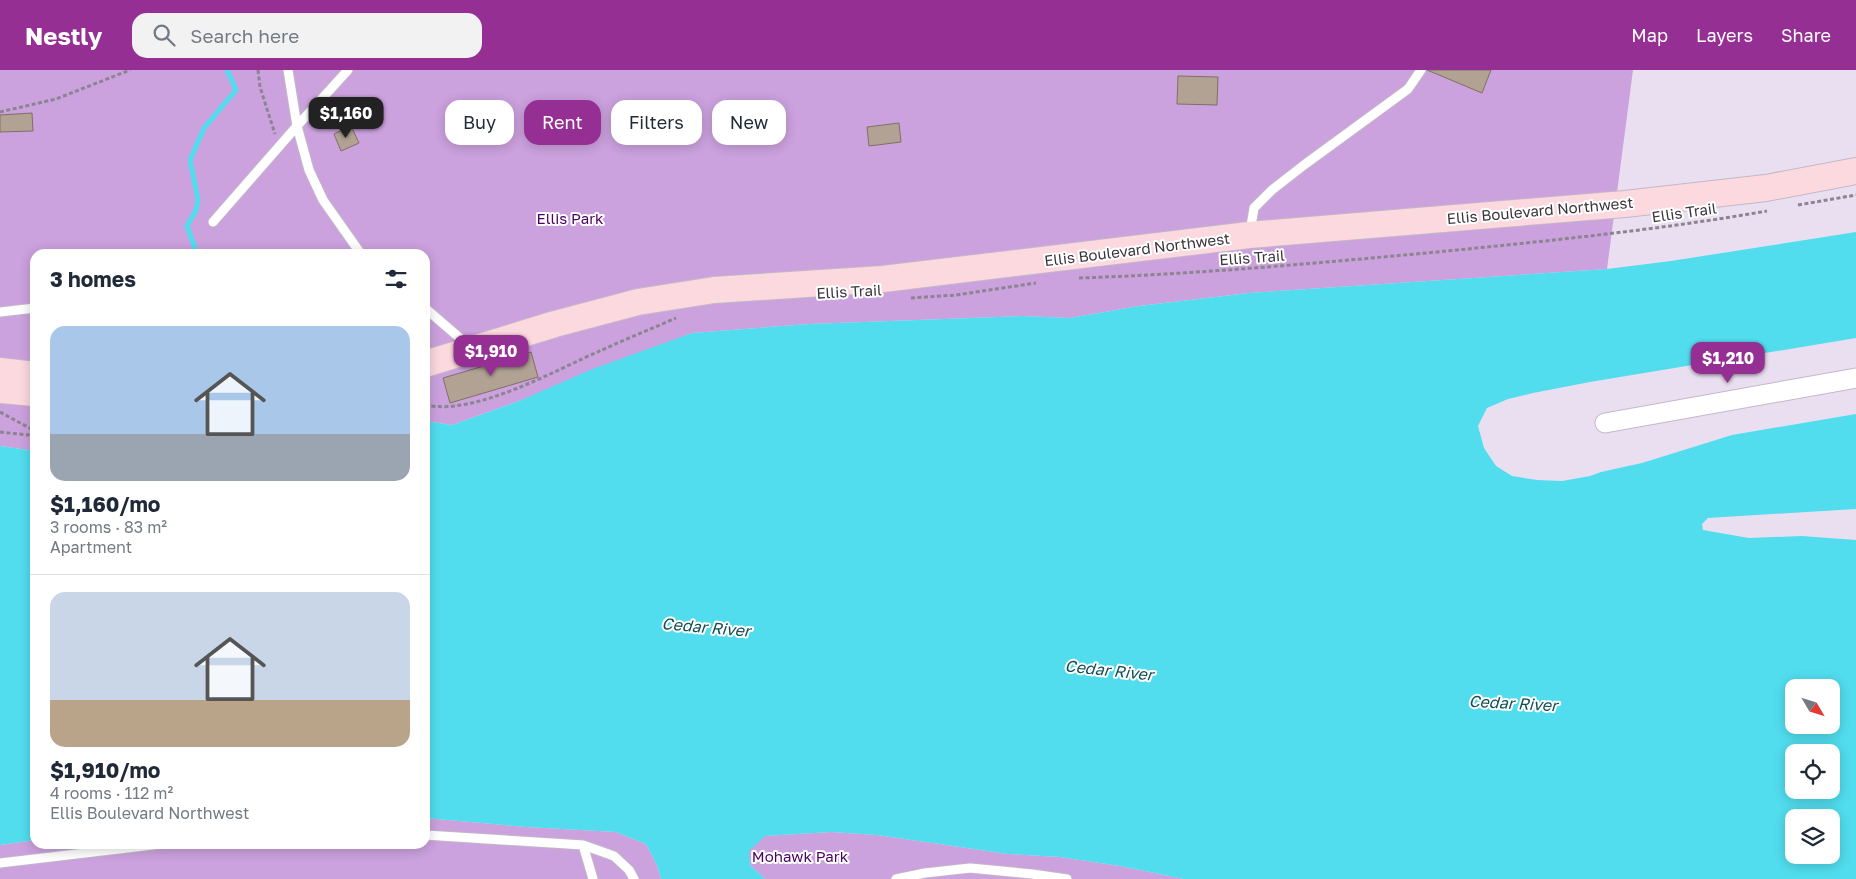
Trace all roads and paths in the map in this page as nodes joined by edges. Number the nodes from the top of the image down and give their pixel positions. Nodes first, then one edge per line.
1 (130, 70) edge
2 (258, 70) edge
3 (288, 70) edge
4 (348, 70) edge
5 (1421, 70) edge
6 (0, 112) edge
7 (297, 126) junction
8 (279, 147) junction
9 (1856, 171) edge
10 (1856, 195) edge
11 (1791, 206) dead end
12 (1772, 210) dead end
13 (213, 222) dead end
14 (1249, 235) junction
15 (358, 249) edge
16 (1077, 278) dead end
17 (1041, 283) dead end
18 (908, 299) dead end
19 (30, 309) edge
20 (0, 312) edge
21 (430, 312) edge
22 (682, 316) dead end
23 (473, 350) junction
24 (430, 363) edge
25 (0, 372) edge
26 (30, 375) edge
27 (1856, 378) edge
28 (0, 390) edge
29 (30, 393) edge
30 (430, 406) edge
31 (0, 412) edge
32 (1605, 423) dead end
33 (30, 427) edge
34 (0, 432) edge
35 (30, 434) edge
36 (430, 835) edge
37 (583, 844) junction
38 (119, 849) edge
39 (0, 863) edge
40 (593, 879) edge
41 (634, 879) edge
42 (896, 879) edge
43 (1067, 879) edge

1 - 6 path
2 - 8 path
3 - 7 lane
4 - 7 lane
5 - 14 lane
7 - 8 lane
7 - 15 lane
8 - 13 lane
9 - 14 street, Ellis Boulevard Northwest
10 - 11 path
12 - 16 path, Ellis Trail
14 - 23 street, Ellis Boulevard Northwest
17 - 18 path
19 - 20 lane
21 - 23 lane
22 - 30 path
23 - 24 street, Ellis Boulevard Northwest
25 - 26 street
27 - 32 street
28 - 29 street
31 - 33 path
34 - 35 path
36 - 37 lane
37 - 40 lane
37 - 41 lane
38 - 39 lane
42 - 43 lane

